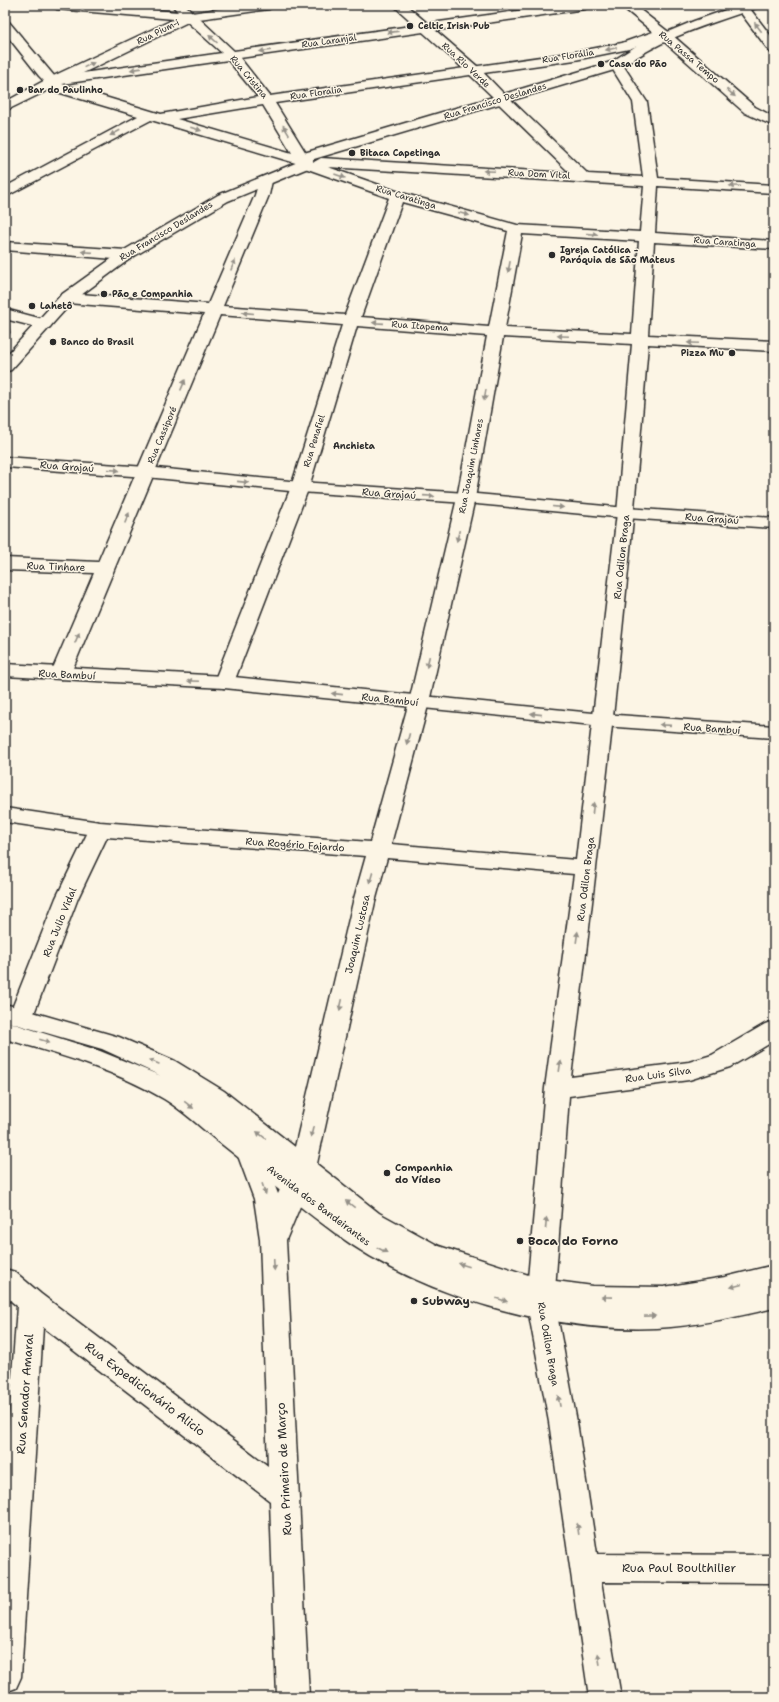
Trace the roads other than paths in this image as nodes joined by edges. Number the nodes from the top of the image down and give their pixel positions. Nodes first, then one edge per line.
1 (58, 5) edge
2 (178, 5) edge
3 (269, 5) edge
4 (399, 5) edge
5 (584, 5) edge
6 (626, 5) edge
7 (743, 6) edge
8 (189, 17) junction
9 (424, 27) junction
10 (6, 30) edge
11 (664, 35) junction
12 (774, 50) edge
13 (231, 56) junction
14 (616, 65) junction
15 (473, 70) junction
16 (71, 77) junction
17 (54, 81) junction
18 (502, 99) junction
19 (267, 100) junction
20 (5, 107) edge
21 (750, 110) junction
22 (154, 116) junction
23 (774, 116) edge
24 (774, 122) edge
25 (304, 161) junction
26 (583, 177) junction
27 (651, 182) junction
28 (246, 187) junction
29 (263, 188) junction
30 (774, 189) edge
31 (5, 193) edge
32 (397, 196) junction
33 (516, 228) junction
34 (647, 237) junction
35 (774, 245) edge
36 (5, 246) edge
37 (126, 254) junction
38 (68, 298) junction
39 (214, 310) junction
40 (5, 314) edge
41 (351, 321) junction
42 (44, 324) junction
43 (496, 332) junction
44 (640, 340) junction
45 (774, 346) edge
46 (5, 367) edge
47 (5, 462) edge
48 (146, 472) junction
49 (300, 488) junction
50 (466, 498) junction
51 (626, 513) junction
52 (774, 522) edge
53 (5, 564) edge
54 (106, 568) junction
55 (5, 670) edge
56 (61, 674) junction
57 (224, 682) junction
58 (419, 702) junction
59 (603, 720) junction
60 (774, 732) edge
61 (5, 815) edge
62 (100, 829) junction
63 (379, 850) junction
64 (586, 868) junction
65 (9, 1024) edge
66 (774, 1030) edge
67 (557, 1088) junction
68 (250, 1153) junction
69 (298, 1177) junction
70 (273, 1240) junction
71 (774, 1276) edge
72 (5, 1280) edge
73 (774, 1297) edge
74 (541, 1300) junction
75 (31, 1302) junction
76 (285, 1496) junction
77 (584, 1568) junction
78 (774, 1569) edge
79 (8, 1618) edge
80 (5, 1677) edge
81 (293, 1697) edge
82 (605, 1697) edge

1 - 8 street
2 - 8 street, Rua Cristina
3 - 8 street, Rua Pium-i
4 - 9 street, Rua Rio Verde
5 - 9 street, Rua Laranjal
6 - 11 street, Rua Passa Tempo
7 - 11 street, Rua Francisco Deslandes
12 -> 7 street
13 -> 8 street, Rua Cristina
16 -> 8 street, Rua Pium-i
9 -> 13 street, Rua Laranjal
9 - 15 street, Rua Rio Verde
10 - 17 street, Rua Caratinga
11 - 14 street, Rua Francisco Deslandes
11 -> 15 street, Rua Florália
11 -> 21 street, Rua Passa Tempo
13 -> 16 street, Rua Laranjal
13 - 19 street, Rua Cristina
14 - 18 street, Rua Francisco Deslandes
14 - 27 street, Rua Odilon Braga
15 - 18 street, Rua Rio Verde
15 - 19 street, Rua Floralia
16 - 17 street, Rua Laranjal
17 - 20 street, Rua Laranjal
17 - 22 street, Rua Caratinga
18 - 25 street, Rua Francisco Deslandes
18 - 26 street, Rua Rio Verde
19 - 22 street, Rua Floralia
25 -> 19 street, Rua Cristina
21 - 23 street, Rua Passa Tempo
21 - 24 street, Rua Passa Tempo
22 -> 25 street, Rua Caratinga
22 -> 31 street
26 -> 25 street, Rua Dom Vital
25 - 28 street, Rua Francisco Deslandes
25 - 29 street, Rua Francisco Deslandes
25 -> 32 street, Rua Caratinga
26 - 27 street, Rua Dom Vital
30 -> 27 street, Rua Dom Vital
27 - 34 street, Rua Odilon Braga
28 - 29 street
28 - 37 street, Rua Francisco Deslandes
39 -> 29 street, Rua Cassiporé
32 -> 33 street, Rua Caratinga
32 - 41 street, Rua Penafiel
33 -> 34 street, Rua Caratinga
33 -> 43 street, Rua Joaquim Linhares
34 - 35 street, Rua Caratinga
34 - 44 street, Rua Odilon Braga
37 -> 36 street
37 - 38 street, Rua Francisco Deslandes
38 - 39 street, Rua Itapema
38 - 42 street, Rua Francisco Deslandes
41 -> 39 street, Rua Itapema
48 -> 39 street, Rua Cassiporé
40 - 42 street
43 -> 41 street, Rua Itapema
41 - 49 street, Rua Penafiel
42 - 46 street, Rua Francisco Deslandes
44 -> 43 street, Rua Itapema
43 -> 50 street, Rua Joaquim Linhares
45 -> 44 street, Rua Itapema
44 - 51 street, Rua Odilon Braga
47 -> 48 street, Rua Grajaú
48 -> 49 street, Rua Grajaú
54 -> 48 street, Rua Cassiporé
49 -> 50 street, Rua Grajaú
49 - 57 street, Rua Penafiel
50 -> 51 street, Rua Grajaú
50 -> 58 street, Rua Joaquim Linhares
51 - 52 street, Rua Grajaú
51 - 59 street, Rua Odilon Braga
53 - 54 street, Rua Tinhare
56 -> 54 street, Rua Cassiporé
55 - 56 street, Rua Bambuí
57 -> 56 street, Rua Bambuí
58 -> 57 street, Rua Bambuí
59 -> 58 street, Rua Bambuí
58 -> 63 street, Joaquim Lustosa
60 -> 59 street, Rua Bambuí
64 -> 59 street, Rua Odilon Braga
61 - 62 street, Rua Rogério Fajardo
62 - 63 street, Rua Rogério Fajardo
62 - 65 street, Rua Julio Vidal
63 - 64 street, Rua Rogério Fajardo
63 -> 69 street, Joaquim Lustosa
67 -> 64 street, Rua Odilon Braga
65 -> 68 street, Avenida dos Bandeirantes
69 -> 65 street, Avenida dos Bandeirantes
66 - 67 street, Rua Luis Silva
74 -> 67 street, Rua Odilon Braga
68 - 69 street, Avenida dos Bandeirantes
68 -> 70 street, Rua Primeiro de Março
69 - 70 street, Rua Primeiro de Março
69 - 74 street, Avenida dos Bandeirantes
70 -> 76 street, Rua Primeiro de Março
71 -> 74 street, Avenida dos Bandeirantes
72 - 75 street, Rua Expedicionário Alicio
74 -> 73 street, Avenida dos Bandeirantes
77 -> 74 street, Rua Odilon Braga
75 - 76 street, Rua Expedicionário Alicio
75 - 79 street, Rua Senador Amaral
76 - 81 street, Rua Primeiro de Março
77 - 78 street, Rua Paul Boulthilier
82 -> 77 street, Rua Odilon Braga
79 - 80 street, Rua Senador Amaral

